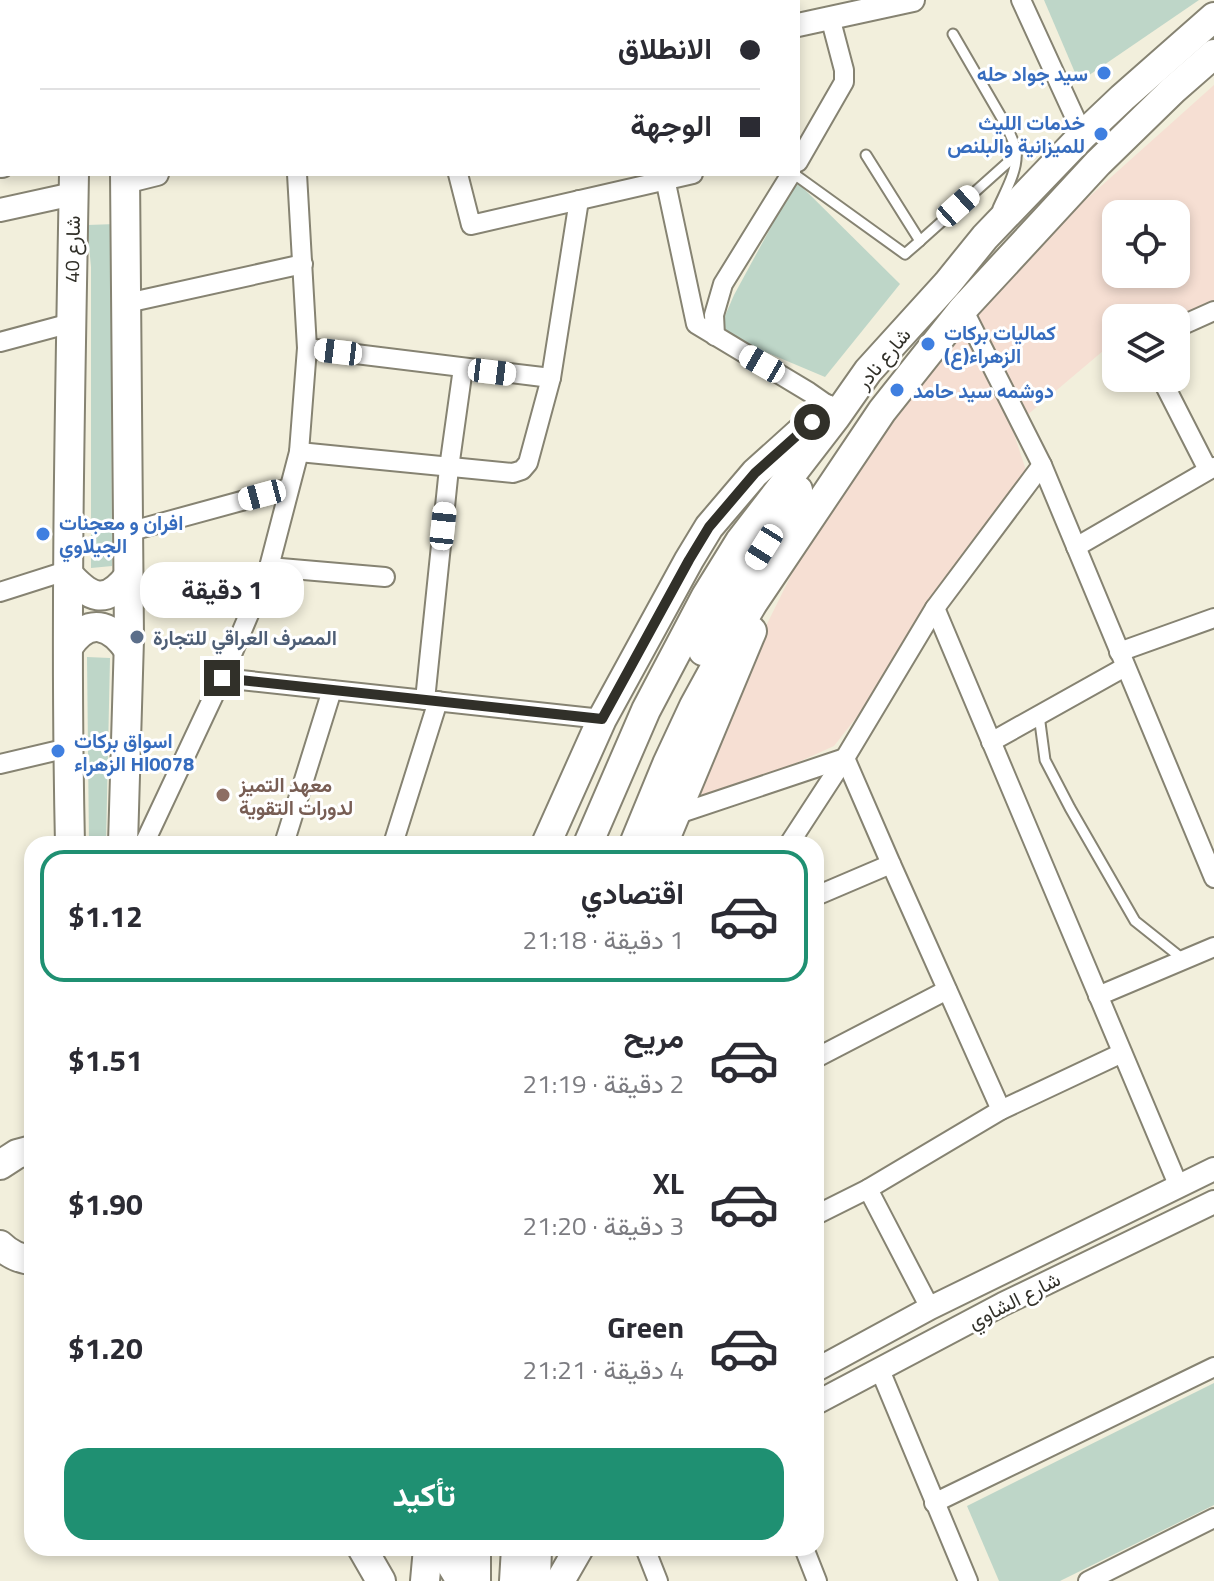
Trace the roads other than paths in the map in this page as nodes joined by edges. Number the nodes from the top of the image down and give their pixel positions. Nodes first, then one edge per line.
1 (913, 0) edge
2 (1021, 0) edge
3 (874, 4) edge
4 (1214, 10) edge
5 (830, 17) junction
6 (1214, 17) edge
7 (800, 24) edge
8 (953, 34) dead end
9 (1174, 51) junction
10 (1214, 54) edge
11 (1083, 135) junction
12 (800, 154) edge
13 (866, 155) dead end
14 (1016, 155) junction
15 (297, 176) edge
16 (459, 176) edge
17 (791, 176) edge
18 (795, 176) edge
19 (665, 177) edge
20 (125, 178) edge
21 (74, 184) edge
22 (579, 200) junction
23 (0, 210) edge
24 (985, 237) junction
25 (920, 241) junction
26 (303, 264) junction
27 (127, 303) junction
28 (963, 309) junction
29 (1214, 311) edge
30 (1190, 322) edge
31 (71, 323) junction
32 (715, 336) junction
33 (0, 342) edge
34 (307, 348) junction
35 (463, 368) junction
36 (551, 378) junction
37 (1169, 392) edge
38 (835, 411) junction
39 (299, 452) junction
40 (1042, 465) junction
41 (449, 468) junction
42 (1211, 468) edge
43 (289, 488) junction
44 (128, 532) junction
45 (797, 539) junction
46 (1076, 547) junction
47 (269, 567) junction
48 (68, 572) junction
49 (128, 577) junction
50 (385, 577) dead end
51 (0, 592) edge
52 (935, 608) junction
53 (1214, 618) edge
54 (69, 646) junction
55 (128, 649) junction
56 (1122, 659) junction
57 (222, 678) junction
58 (332, 690) junction
59 (432, 701) junction
60 (1039, 715) junction
61 (602, 719) junction
62 (991, 742) junction
63 (68, 748) junction
64 (845, 758) junction
65 (0, 764) edge
66 (675, 815) junction
67 (70, 836) edge
68 (123, 836) edge
69 (148, 836) edge
70 (286, 836) edge
71 (395, 836) edge
72 (550, 836) edge
73 (591, 836) edge
74 (617, 836) edge
75 (637, 836) edge
76 (666, 836) edge
77 (794, 836) edge
78 (891, 864) junction
79 (1214, 878) edge
80 (824, 893) edge
81 (1214, 947) edge
82 (1184, 960) junction
83 (947, 990) junction
84 (1098, 996) junction
85 (1122, 1053) junction
86 (824, 1054) edge
87 (1001, 1110) junction
88 (24, 1151) edge
89 (0, 1165) edge
90 (1214, 1169) edge
91 (1179, 1187) junction
92 (868, 1189) junction
93 (1214, 1202) edge
94 (824, 1211) edge
95 (0, 1245) edge
96 (24, 1260) edge
97 (1012, 1269) junction
98 (972, 1288) junction
99 (1026, 1293) junction
100 (930, 1308) junction
101 (986, 1314) junction
102 (824, 1366) edge
103 (1214, 1367) edge
104 (880, 1370) junction
105 (824, 1399) edge
106 (934, 1503) junction
107 (1214, 1518) edge
108 (367, 1556) edge
109 (430, 1556) edge
110 (438, 1556) edge
111 (476, 1556) edge
112 (516, 1556) edge
113 (537, 1556) edge
114 (574, 1556) edge
115 (648, 1556) edge
116 (807, 1556) edge
117 (381, 1581) edge
118 (425, 1581) edge
119 (461, 1581) edge
120 (476, 1581) edge
121 (514, 1581) edge
122 (536, 1581) edge
123 (560, 1581) edge
124 (658, 1581) edge
125 (817, 1581) edge
126 (968, 1581) edge
127 (1088, 1581) edge

1 - 3 street
2 - 11 street
3 - 5 street
4 - 9 main road
5 - 7 street
5 - 12 street
6 - 9 main road, شارع نادر
8 - 14 lane
9 - 11 main road, شارع نادر
10 - 28 main road, شارع نادر
11 - 24 main road, شارع نادر
13 - 25 lane
14 - 24 lane
14 - 25 lane
15 - 26 street
16 - 22 street
17 - 32 street
18 - 25 lane
19 - 22 street
19 - 32 street
20 - 27 main road
21 - 23 street
21 - 31 main road, شارع 40
22 - 36 street
24 - 38 main road, شارع نادر
26 - 27 street
26 - 34 street
27 - 44 main road
28 - 40 street
28 - 45 main road, شارع نادر
29 - 30 street
31 - 33 street
31 - 48 main road, شارع 40
32 - 38 street
34 - 35 street
34 - 39 street
35 - 36 street
35 - 41 street
36 - 41 street
37 - 42 street
38 - 61 main road
38 - 73 main road
38 - 74 main road
39 - 41 street
39 - 43 street
40 - 46 street
40 - 52 street
41 - 59 street
42 - 46 street
43 - 44 street
43 - 47 street
44 - 49 main road
45 - 66 main road
45 - 75 main road, شارع نادر
46 - 56 street
47 - 50 street
47 - 57 street
48 - 49 main road
48 - 51 street
48 - 54 main road, شارع 40
49 - 55 main road
52 - 62 street
52 - 64 street
53 - 56 street
54 - 55 main road
54 - 63 main road, شارع 40
55 - 68 main road
56 - 60 street
56 - 79 street
57 - 58 street
57 - 69 street
58 - 59 street
58 - 70 street
59 - 61 street
59 - 71 street
60 - 62 street
60 - 82 lane
61 - 72 main road
62 - 84 street
63 - 65 street
63 - 67 main road, شارع 40
64 - 66 street
64 - 77 street
64 - 78 street
66 - 76 main road
78 - 80 street
78 - 83 street
81 - 82 street
82 - 84 street
83 - 86 street
83 - 87 street
84 - 85 street
85 - 87 street
85 - 91 street
87 - 92 street
88 - 89 main road
90 - 91 street, شارع الشاوي
91 - 97 street, شارع الشاوي
92 - 94 street
92 - 100 street
93 - 99 street, شارع الشاوي
95 - 96 main road
97 - 98 street, شارع الشاوي
97 - 99 street
98 - 100 street, شارع الشاوي
98 - 101 street
99 - 101 street, شارع الشاوي
100 - 102 street, شارع الشاوي
101 - 104 street, شارع الشاوي
103 - 106 street
104 - 105 street, شارع الشاوي
104 - 106 street
106 - 126 street
107 - 127 street
108 - 117 main road
109 - 118 main road
110 - 119 main road
111 - 120 main road
112 - 121 main road
113 - 122 main road
114 - 123 main road
115 - 124 street
116 - 125 street

